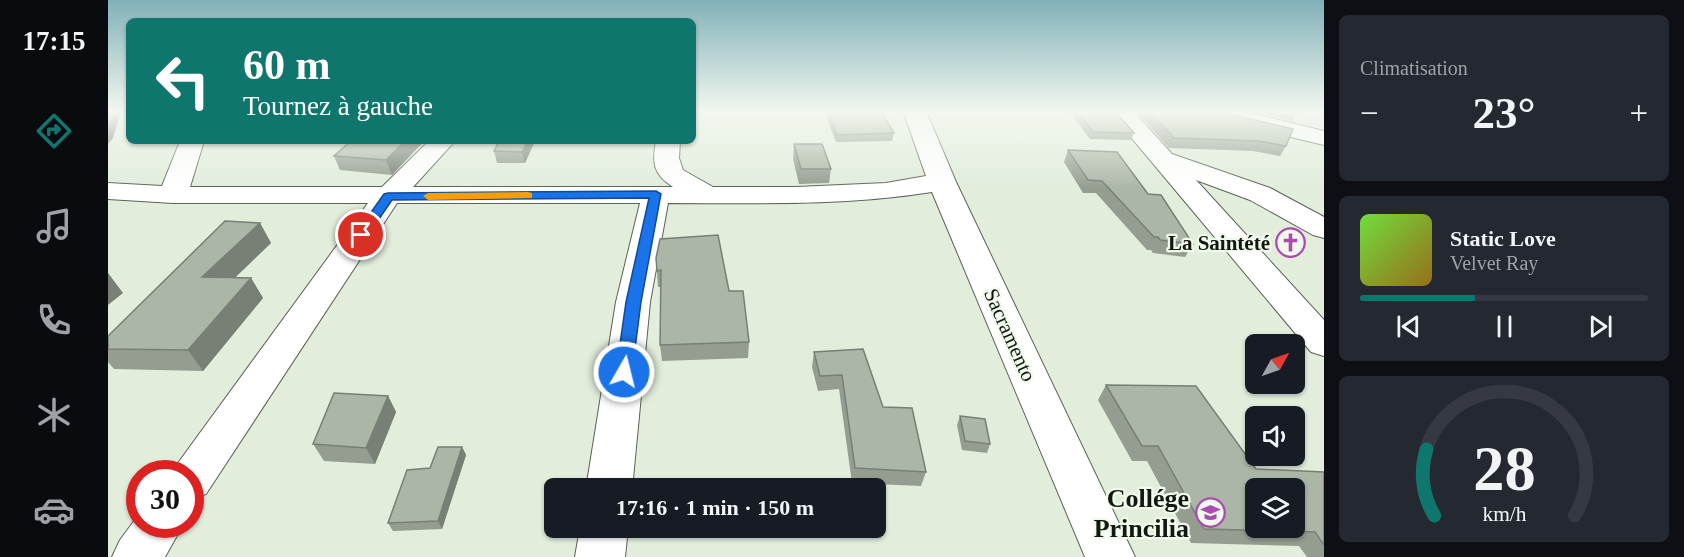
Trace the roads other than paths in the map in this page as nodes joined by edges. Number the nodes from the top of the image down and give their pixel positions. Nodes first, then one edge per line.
1 (924, 137) edge
2 (1143, 137) edge
3 (191, 144) edge
4 (440, 144) edge
5 (668, 144) edge
6 (1164, 160) junction
7 (942, 182) junction
8 (108, 190) edge
9 (138, 193) junction
10 (656, 194) junction
11 (173, 195) junction
12 (708, 195) junction
13 (388, 196) junction
14 (108, 215) edge
15 (1324, 229) edge
16 (1324, 343) edge
17 (204, 460) edge
18 (610, 478) edge
19 (150, 538) edge
20 (603, 538) edge
21 (137, 557) edge
22 (600, 557) edge
23 (1110, 557) edge

1 - 7 street, Sacramento
2 - 6 street
3 - 11 street
4 - 13 street
5 - 12 street
6 - 15 street
6 - 16 street
7 - 12 street
7 - 23 street, Sacramento
8 - 9 street
9 - 11 street
9 - 14 street
10 - 12 street
10 - 13 street
10 - 18 street
11 - 13 street
13 - 17 street
19 - 21 street
20 - 22 street

